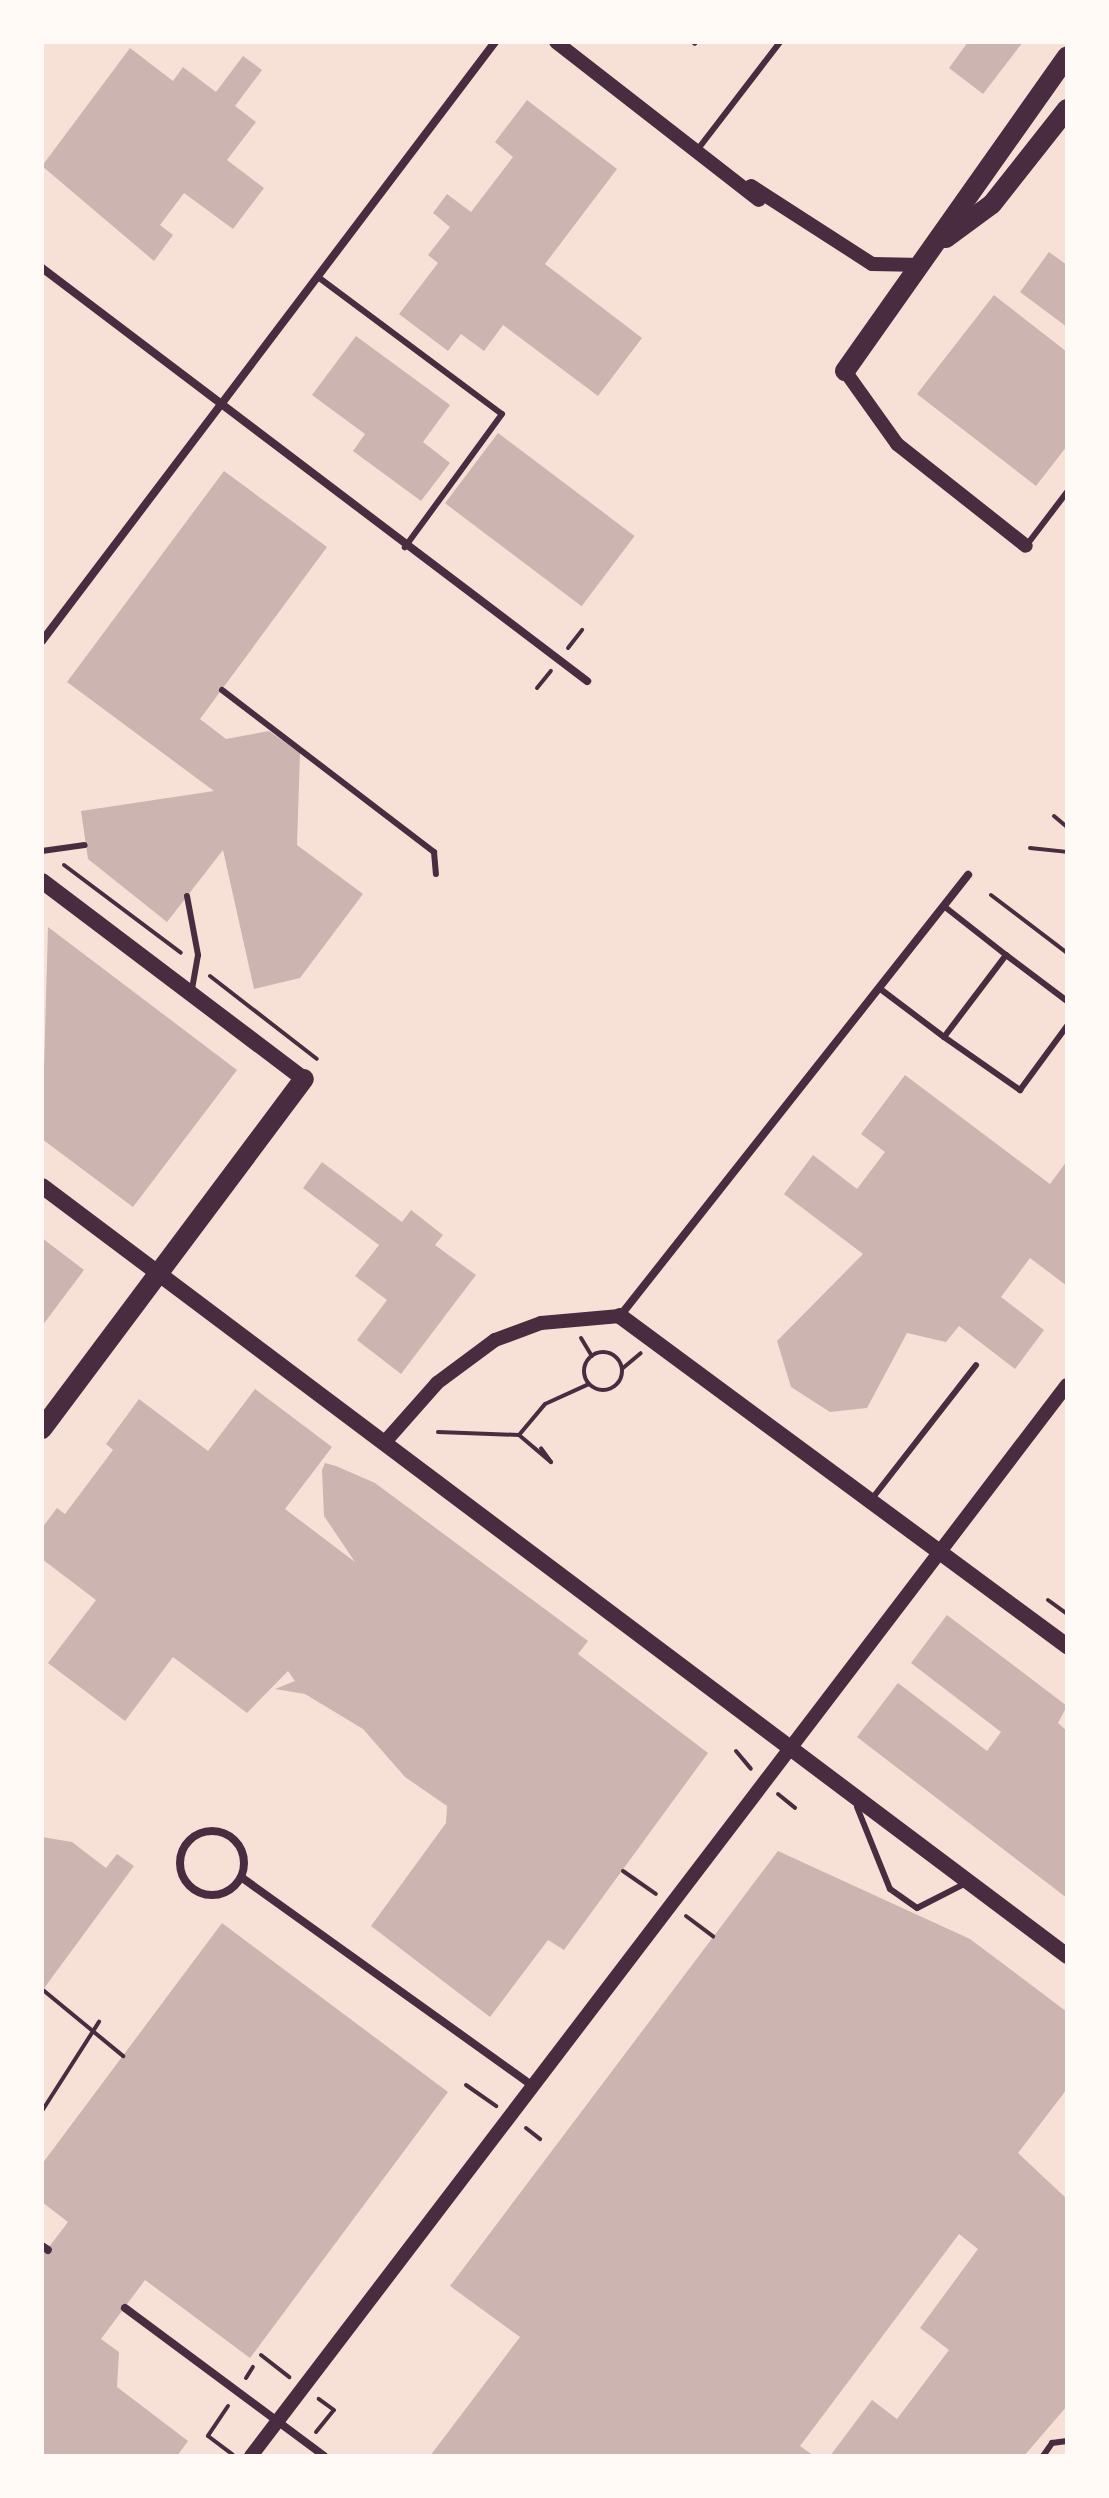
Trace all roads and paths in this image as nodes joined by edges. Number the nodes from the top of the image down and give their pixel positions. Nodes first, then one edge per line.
1 (495, 42) edge
2 (780, 42) edge
3 (559, 43) edge
4 (1067, 56) edge
5 (1067, 109) edge
6 (698, 149) junction
7 (740, 180) junction
8 (759, 200) dead end
9 (946, 238) junction
10 (926, 265) junction
11 (42, 268) edge
12 (318, 277) junction
13 (845, 371) joint
14 (221, 404) junction
15 (1067, 492) edge
16 (1026, 546) joint
17 (405, 547) junction
18 (42, 621) edge
19 (51, 628) junction
20 (42, 641) edge
21 (587, 681) dead end
22 (222, 690) dead end
23 (1054, 816) dead end
24 (1067, 827) edge
25 (85, 845) dead end
26 (1030, 848) dead end
27 (42, 851) edge
28 (1067, 852) edge
29 (436, 874) dead end
30 (968, 875) dead end
31 (42, 881) edge
32 (991, 895) dead end
33 (187, 896) dead end
34 (945, 907) junction
35 (1067, 953) edge
36 (1006, 955) junction
37 (879, 988) junction
38 (192, 994) junction
39 (1067, 1001) edge
40 (1067, 1026) edge
41 (944, 1037) junction
42 (304, 1079) joint
43 (42, 1186) edge
44 (159, 1274) junction
45 (620, 1316) junction
46 (976, 1365) dead end
47 (589, 1384) junction
48 (1067, 1385) edge
49 (42, 1429) edge
50 (438, 1432) dead end
51 (519, 1435) junction
52 (384, 1443) junction
53 (541, 1448) dead end
54 (871, 1500) junction
55 (941, 1552) junction
56 (1048, 1600) dead end
57 (1067, 1614) edge
58 (1067, 1646) edge
59 (788, 1747) junction
60 (837, 1783) junction
61 (241, 1877) junction
62 (968, 1882) junction
63 (1067, 1956) edge
64 (43, 1990) edge
65 (99, 2022) dead end
66 (123, 2056) dead end
67 (532, 2085) junction
68 (42, 2111) edge
69 (125, 2308) dead end
70 (277, 2421) junction
71 (208, 2436) dead end
72 (1067, 2441) edge
73 (234, 2456) edge
74 (251, 2456) edge
75 (324, 2456) edge
76 (1043, 2456) edge

1 - 12 street
2 - 6 lane
3 - 6 street
4 - 9 main road
5 - 9 main road
6 - 7 street
7 - 8 street
7 - 10 street
9 - 10 main road
10 - 13 main road
11 - 14 street
12 - 14 street
12 - 17 lane
13 - 16 street
14 - 17 street
14 - 19 street
15 - 16 lane
17 - 21 street
18 - 19 street
19 - 20 street
22 - 29 lane
23 - 24 path
25 - 27 lane
26 - 28 path
30 - 34 street
31 - 38 main road
32 - 35 path
33 - 38 lane
34 - 36 lane
34 - 37 street
36 - 39 lane
36 - 41 lane
37 - 41 lane
37 - 45 street
38 - 42 main road
40 - 41 lane
42 - 44 main road
43 - 44 main road
44 - 49 main road
44 - 52 main road
45 - 52 street
45 - 54 main road
46 - 54 lane
47 - 47 path
47 - 51 path
48 - 55 street
50 - 51 path
51 - 53 path
52 - 59 main road
54 - 55 main road
55 - 58 main road
55 - 59 street
56 - 57 path
59 - 60 main road
59 - 67 street
60 - 62 main road
60 - 62 lane
61 - 61 street
61 - 67 street
62 - 63 main road
64 - 66 path
65 - 68 path
67 - 70 street
69 - 70 street
70 - 74 street
70 - 75 street
71 - 73 path
72 - 76 lane

